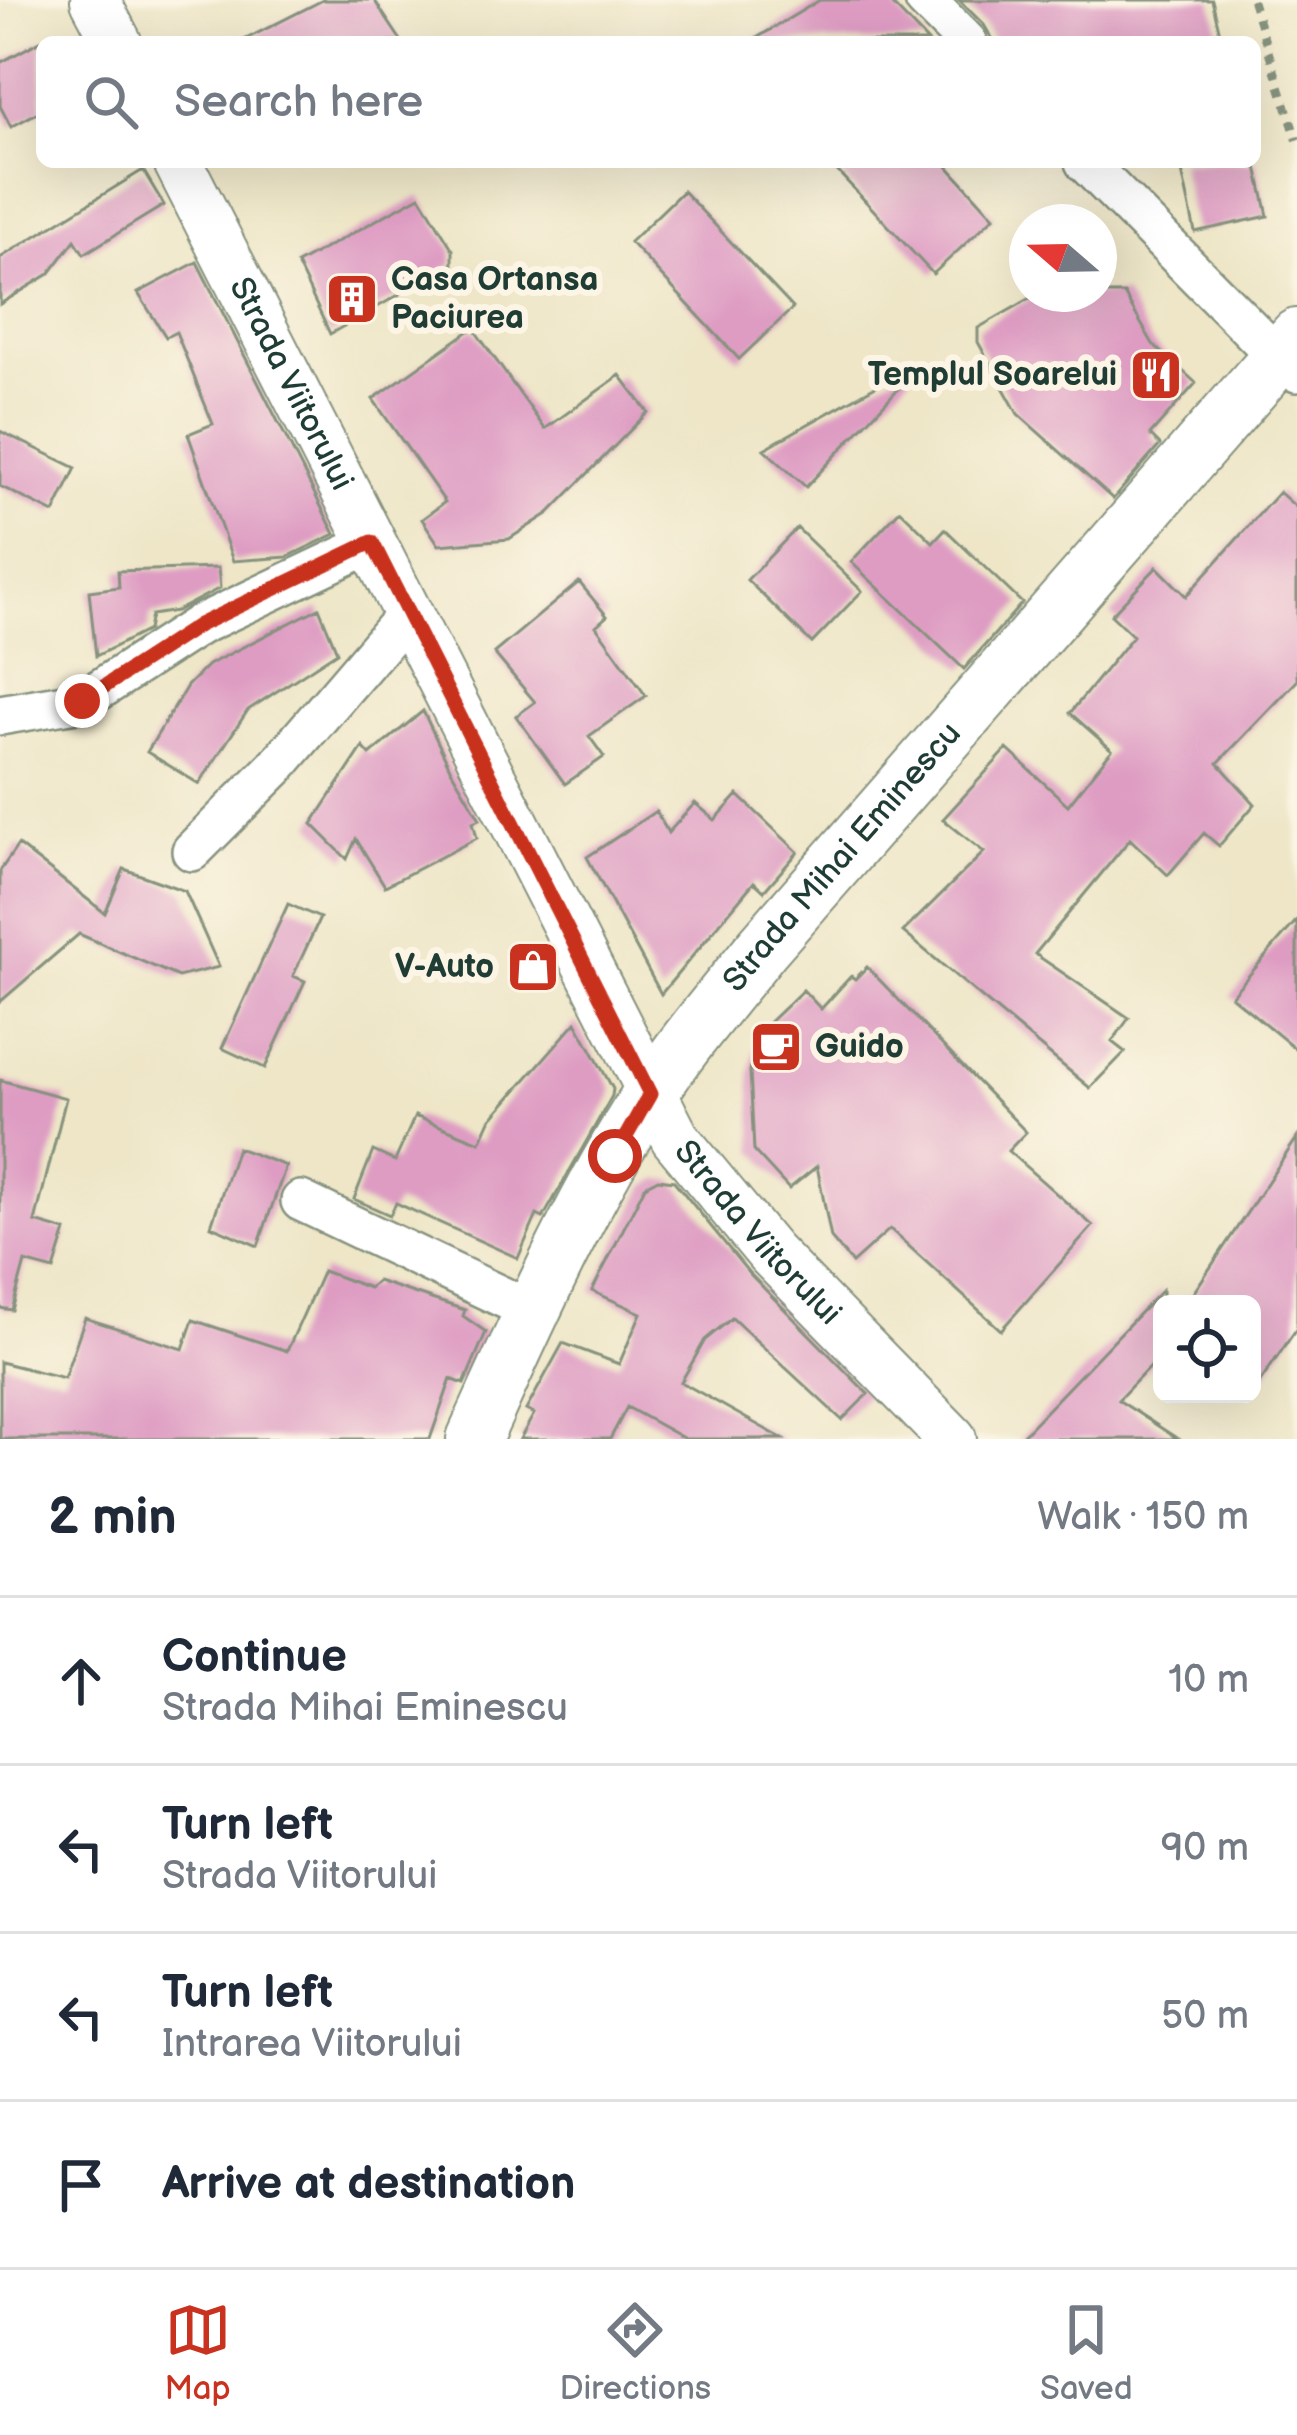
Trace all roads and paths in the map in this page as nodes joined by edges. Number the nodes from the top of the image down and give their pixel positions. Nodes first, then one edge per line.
1 (95, 0) edge
2 (926, 0) edge
3 (1252, 0) edge
4 (114, 36) edge
5 (961, 36) edge
6 (1297, 140) edge
7 (181, 168) edge
8 (1091, 168) edge
9 (1290, 355) edge
10 (372, 542) junction
11 (407, 614) junction
12 (0, 715) edge
13 (192, 851) dead end
14 (650, 1094) junction
15 (301, 1202) dead end
16 (535, 1312) junction
17 (474, 1439) edge
18 (952, 1439) edge

1 - 4 street
2 - 5 street
3 - 6 path
7 - 10 street, Strada Viitorului
8 - 9 street
9 - 14 main road, Strada Mihai Eminescu
10 - 11 street, Strada Viitorului
10 - 12 street
11 - 13 street
11 - 14 street, Strada Viitorului
14 - 16 main road, Strada Mihai Eminescu
14 - 18 street, Strada Viitorului
15 - 16 street
16 - 17 main road, Strada Mihai Eminescu

